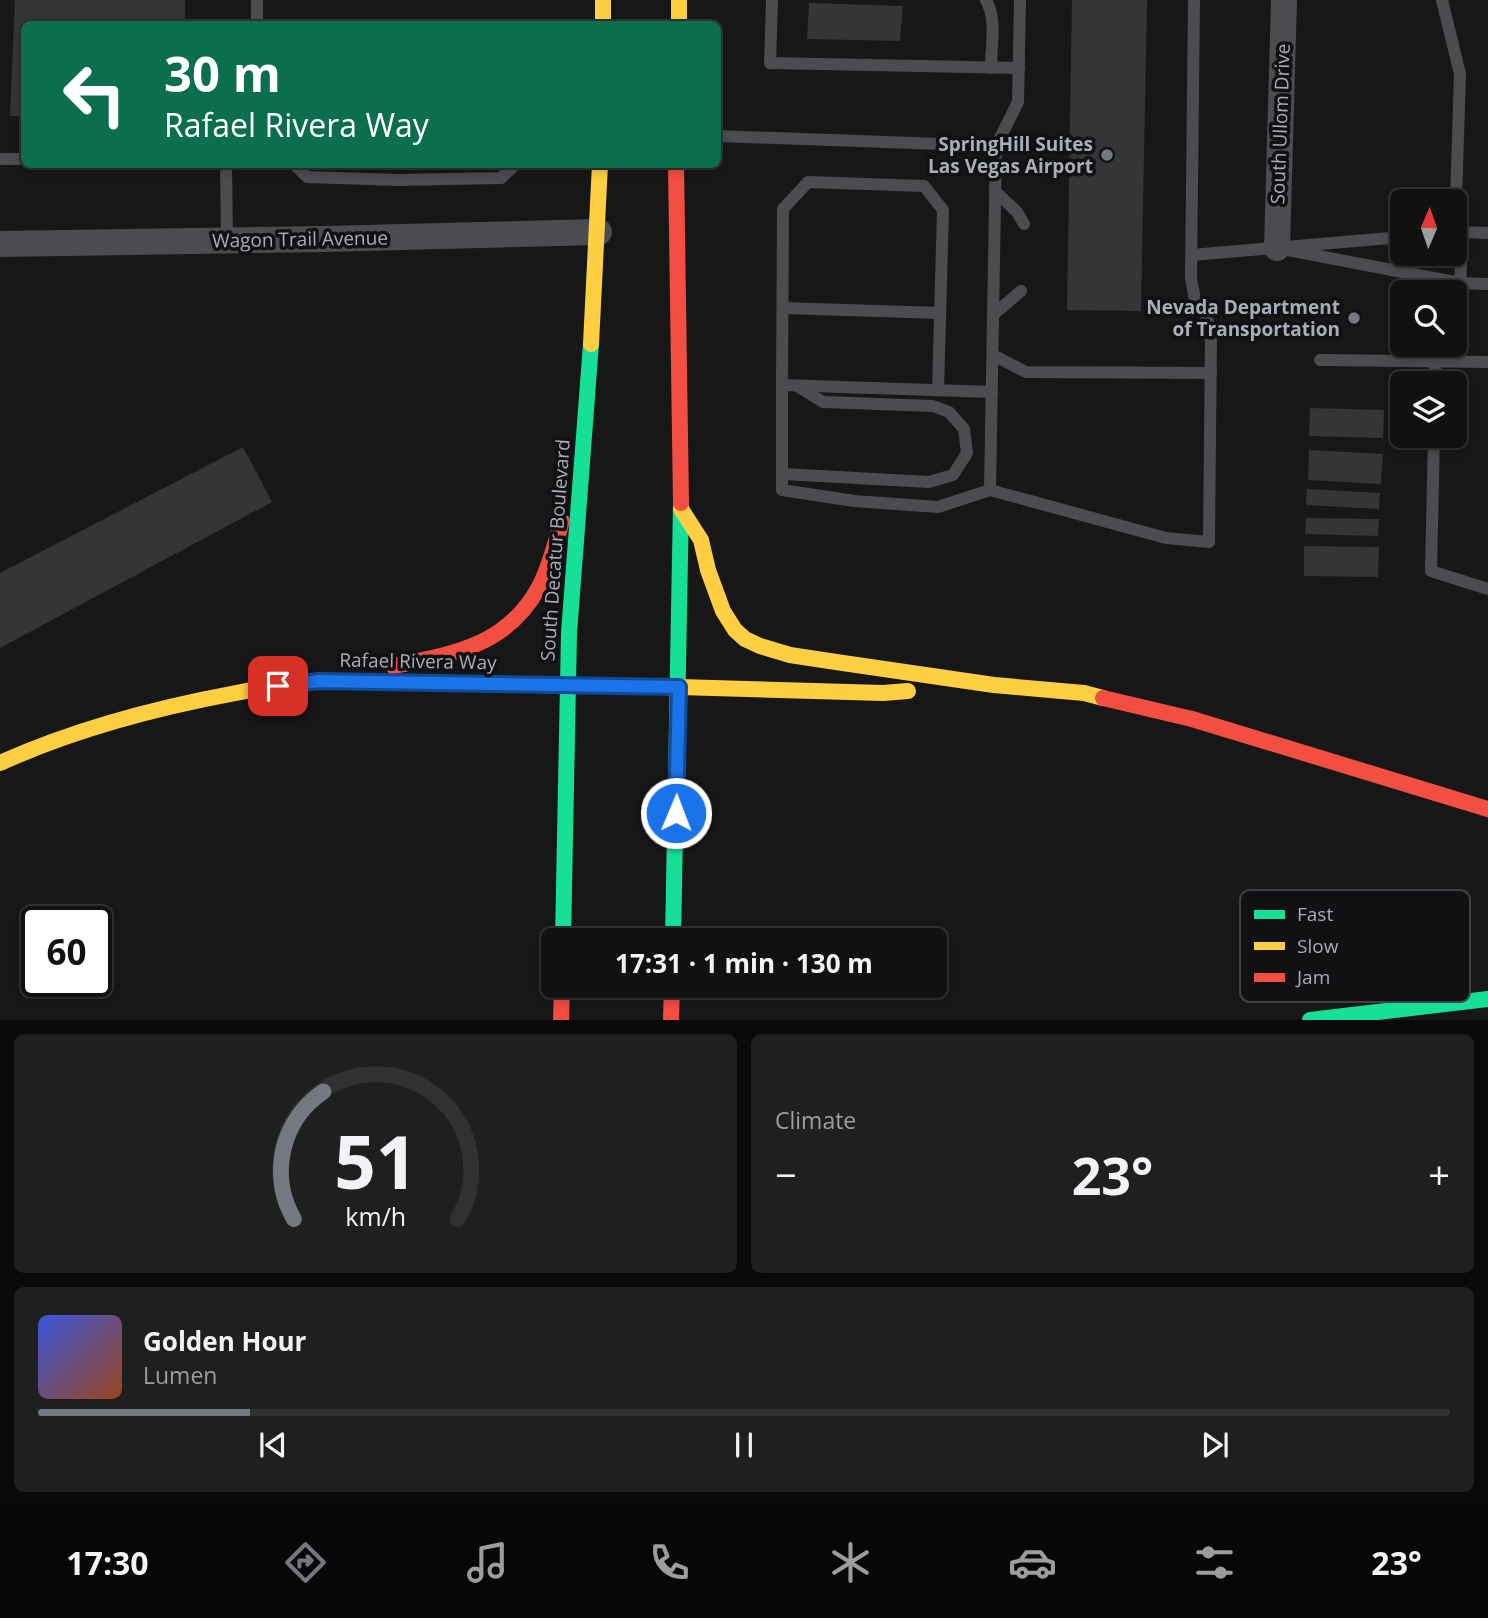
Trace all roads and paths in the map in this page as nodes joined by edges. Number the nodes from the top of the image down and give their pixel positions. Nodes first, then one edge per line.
1 (257, 0) edge
2 (603, 0) edge
3 (680, 0) edge
4 (772, 0) edge
5 (986, 0) edge
6 (1020, 0) edge
7 (1194, 0) edge
8 (1284, 0) edge
9 (1442, 0) edge
10 (257, 21) edge
11 (603, 21) edge
12 (679, 21) edge
13 (991, 68) junction
14 (1018, 68) junction
15 (721, 136) edge
16 (996, 146) junction
17 (0, 159) edge
18 (21, 159) edge
19 (226, 168) edge
20 (298, 168) edge
21 (512, 168) edge
22 (600, 168) edge
23 (676, 168) edge
24 (1458, 189) edge
25 (995, 191) junction
26 (1024, 224) dead end
27 (599, 232) junction
28 (1467, 232) edge
29 (1488, 233) edge
30 (1390, 238) edge
31 (227, 241) junction
32 (0, 244) edge
33 (1277, 248) junction
34 (1192, 255) junction
35 (1444, 280) edge
36 (1467, 283) edge
37 (1488, 284) edge
38 (1021, 291) dead end
39 (783, 308) junction
40 (940, 313) junction
41 (993, 314) junction
42 (993, 355) junction
43 (1320, 360) dead end
44 (1435, 361) junction
45 (1488, 362) edge
46 (1435, 371) edge
47 (1211, 373) junction
48 (782, 385) junction
49 (796, 386) junction
50 (938, 390) junction
51 (992, 392) junction
52 (1434, 448) edge
53 (582, 459) junction
54 (783, 474) junction
55 (990, 490) junction
56 (681, 509) junction
57 (1488, 589) edge
58 (319, 681) junction
59 (566, 685) junction
60 (994, 685) junction
61 (679, 687) junction
62 (0, 763) edge
63 (1488, 809) edge
64 (563, 928) edge
65 (673, 928) edge
66 (562, 998) edge
67 (672, 998) edge
68 (1488, 999) edge
69 (1470, 1001) edge
70 (1463, 1002) edge
71 (561, 1020) edge
72 (671, 1020) edge
73 (1310, 1020) edge

1 - 10 lane
2 - 11 main road
3 - 12 main road
4 - 13 lane
5 - 13 lane
6 - 14 lane
7 - 34 lane
8 - 33 street, South Ullom Drive
9 - 24 lane
13 - 14 lane
14 - 16 lane
15 - 16 lane
16 - 25 lane
17 - 18 lane
19 - 31 lane
20 - 21 lane
22 - 27 main road, South Decatur Boulevard
23 - 56 main road
25 - 26 lane
25 - 41 lane
27 - 31 street, Wagon Trail Avenue
27 - 53 main road, South Decatur Boulevard
28 - 29 lane
30 - 33 lane
31 - 32 street, Wagon Trail Avenue
33 - 34 lane
33 - 35 lane
34 - 47 lane
36 - 37 lane
38 - 41 lane
39 - 40 lane
39 - 40 lane
39 - 48 lane
40 - 50 lane
41 - 42 lane
42 - 47 lane
42 - 51 lane
43 - 44 lane
44 - 45 lane
44 - 46 lane
47 - 55 lane
48 - 49 lane
48 - 54 lane
49 - 50 lane
49 - 54 lane
50 - 51 lane
51 - 55 lane
52 - 57 lane
53 - 58 main road
53 - 59 main road, South Decatur Boulevard
54 - 55 lane
56 - 60 main road
56 - 61 main road
58 - 59 main road, Rafael Rivera Way
58 - 62 main road, Rafael Rivera Way
59 - 61 main road, Rafael Rivera Way
59 - 64 main road, South Decatur Boulevard
60 - 61 main road, Rafael Rivera Way
60 - 63 main road
61 - 65 main road
66 - 71 main road
67 - 72 main road
68 - 69 main road
70 - 73 main road

